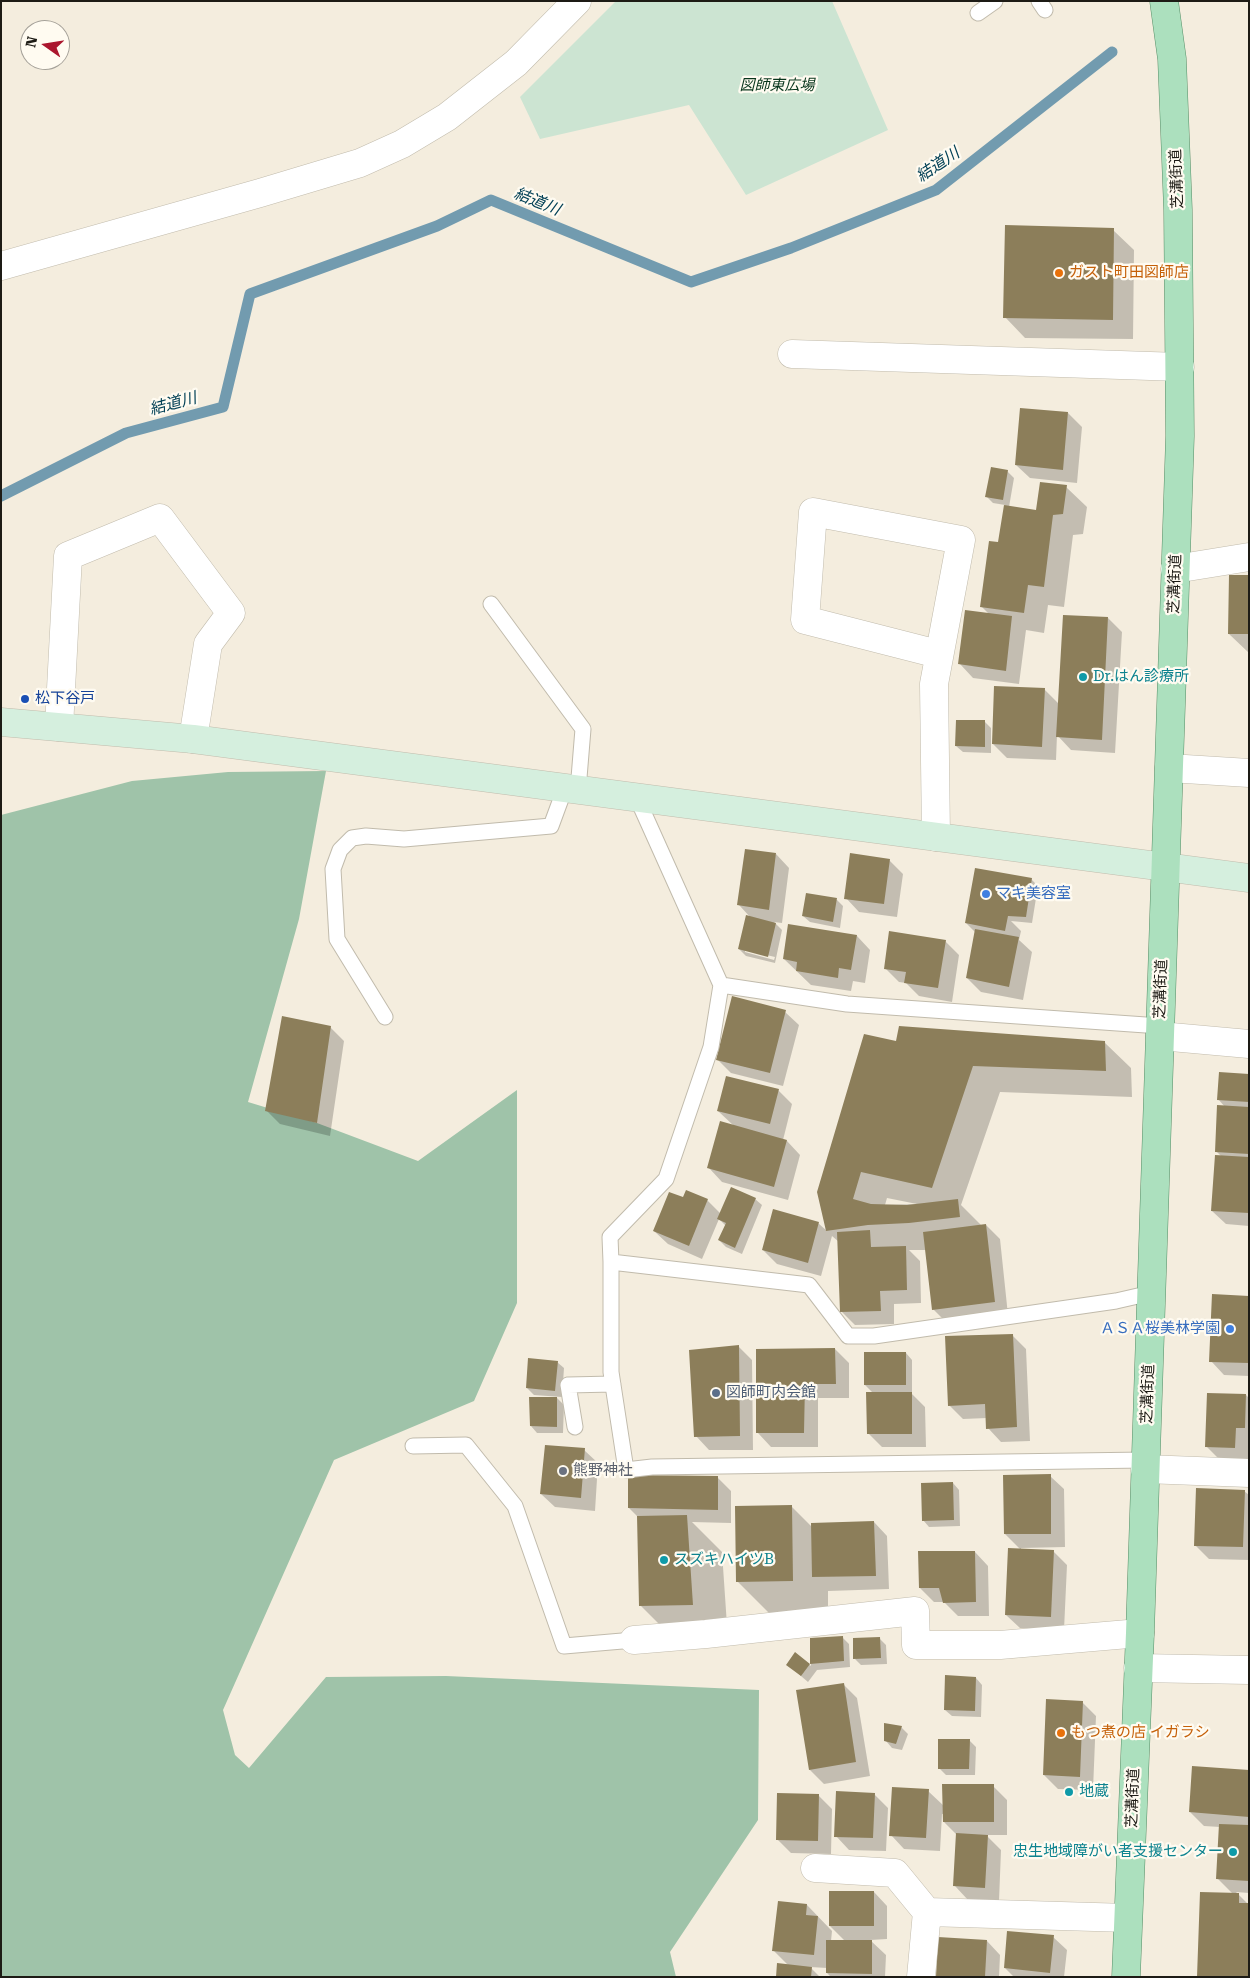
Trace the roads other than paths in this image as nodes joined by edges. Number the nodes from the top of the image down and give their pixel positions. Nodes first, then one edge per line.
1 (577, 1) edge
2 (994, 1) edge
3 (1164, 1) edge
4 (978, 13) dead end
5 (1, 266) edge
6 (792, 354) dead end
7 (1180, 367) junction
8 (1249, 557) edge
9 (1175, 569) junction
10 (491, 604) dead end
11 (938, 654) junction
12 (1, 722) edge
13 (59, 727) junction
14 (193, 740) junction
15 (1169, 768) junction
16 (1249, 773) edge
17 (572, 789) junction
18 (637, 798) junction
19 (936, 837) junction
20 (1165, 868) junction
21 (1249, 878) edge
22 (721, 985) junction
23 (385, 1017) dead end
24 (1160, 1031) junction
25 (1249, 1044) edge
26 (611, 1262) junction
27 (1151, 1293) junction
28 (613, 1384) junction
29 (576, 1427) dead end
30 (412, 1446) dead end
31 (1145, 1465) junction
32 (1249, 1473) edge
33 (1140, 1633) junction
34 (634, 1640) joint
35 (1138, 1668) junction
36 (1249, 1670) edge
37 (815, 1868) dead end
38 (927, 1912) junction
39 (1128, 1918) junction
40 (921, 1977) edge
41 (1126, 1977) edge

1 - 5 street
2 - 4 lane
3 - 7 main road, 芝溝街道
6 - 7 street
7 - 9 main road, 芝溝街道
8 - 9 street
9 - 15 main road, 芝溝街道
10 - 17 lane
11 - 11 street
11 - 19 street
12 - 13 street
13 - 14 street
13 - 14 street
14 - 17 street
15 - 16 street
15 - 20 main road, 芝溝街道
17 - 18 street
17 - 23 lane
18 - 19 street
18 - 22 lane
19 - 20 street
20 - 21 street
20 - 24 main road, 芝溝街道
22 - 24 lane
22 - 26 lane
24 - 25 street
24 - 27 main road, 芝溝街道
26 - 27 lane
26 - 28 lane
27 - 31 main road, 芝溝街道
28 - 29 lane
28 - 31 lane
30 - 34 lane
31 - 32 street
31 - 33 main road, 芝溝街道
33 - 34 street
33 - 35 main road, 芝溝街道
35 - 36 street
35 - 39 main road, 芝溝街道
37 - 38 street
38 - 39 street
38 - 40 street
39 - 41 main road, 芝溝街道

